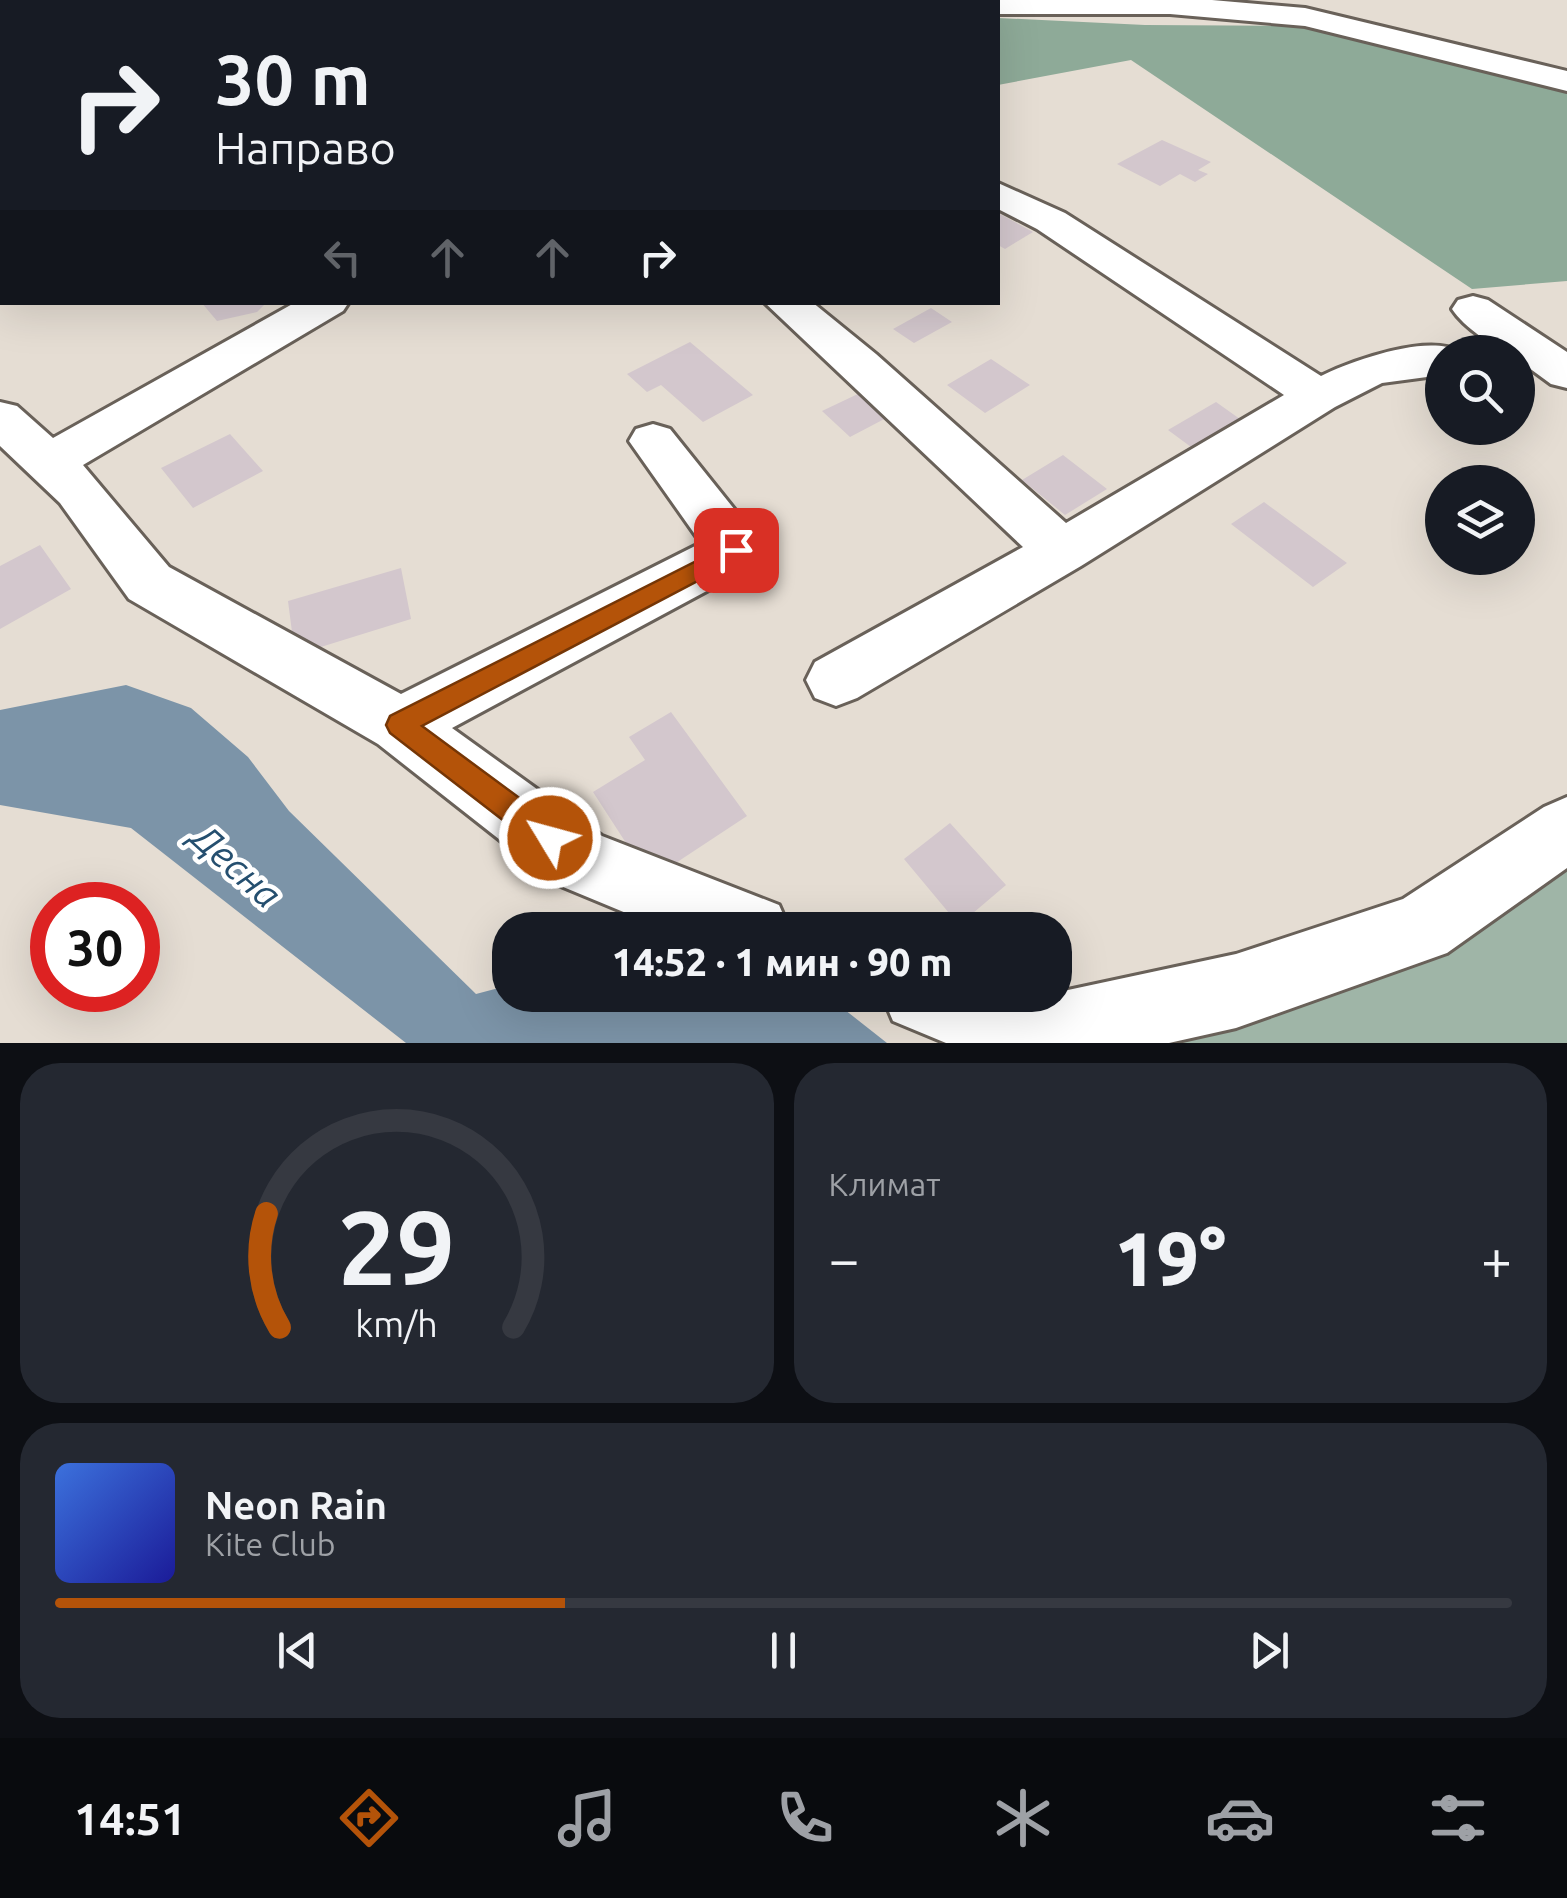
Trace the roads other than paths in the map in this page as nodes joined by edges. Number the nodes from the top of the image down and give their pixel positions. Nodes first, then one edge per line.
1 (1000, 5) edge
2 (1567, 82) edge
3 (1000, 195) edge
4 (323, 305) edge
5 (789, 305) edge
6 (1473, 309) dead end
7 (1537, 359) edge
8 (1425, 362) edge
9 (1318, 396) junction
10 (0, 418) edge
11 (653, 441) dead end
12 (47, 464) junction
13 (1062, 551) junction
14 (836, 680) dead end
15 (400, 725) junction
16 (1567, 829) edge
17 (709, 912) edge
18 (962, 1012) edge

1 - 2 street
3 - 9 street
4 - 12 street
5 - 13 street
6 - 7 street
8 - 9 street
9 - 13 street
10 - 12 street
11 - 15 street
12 - 15 street
13 - 14 street
15 - 17 street
16 - 18 street

